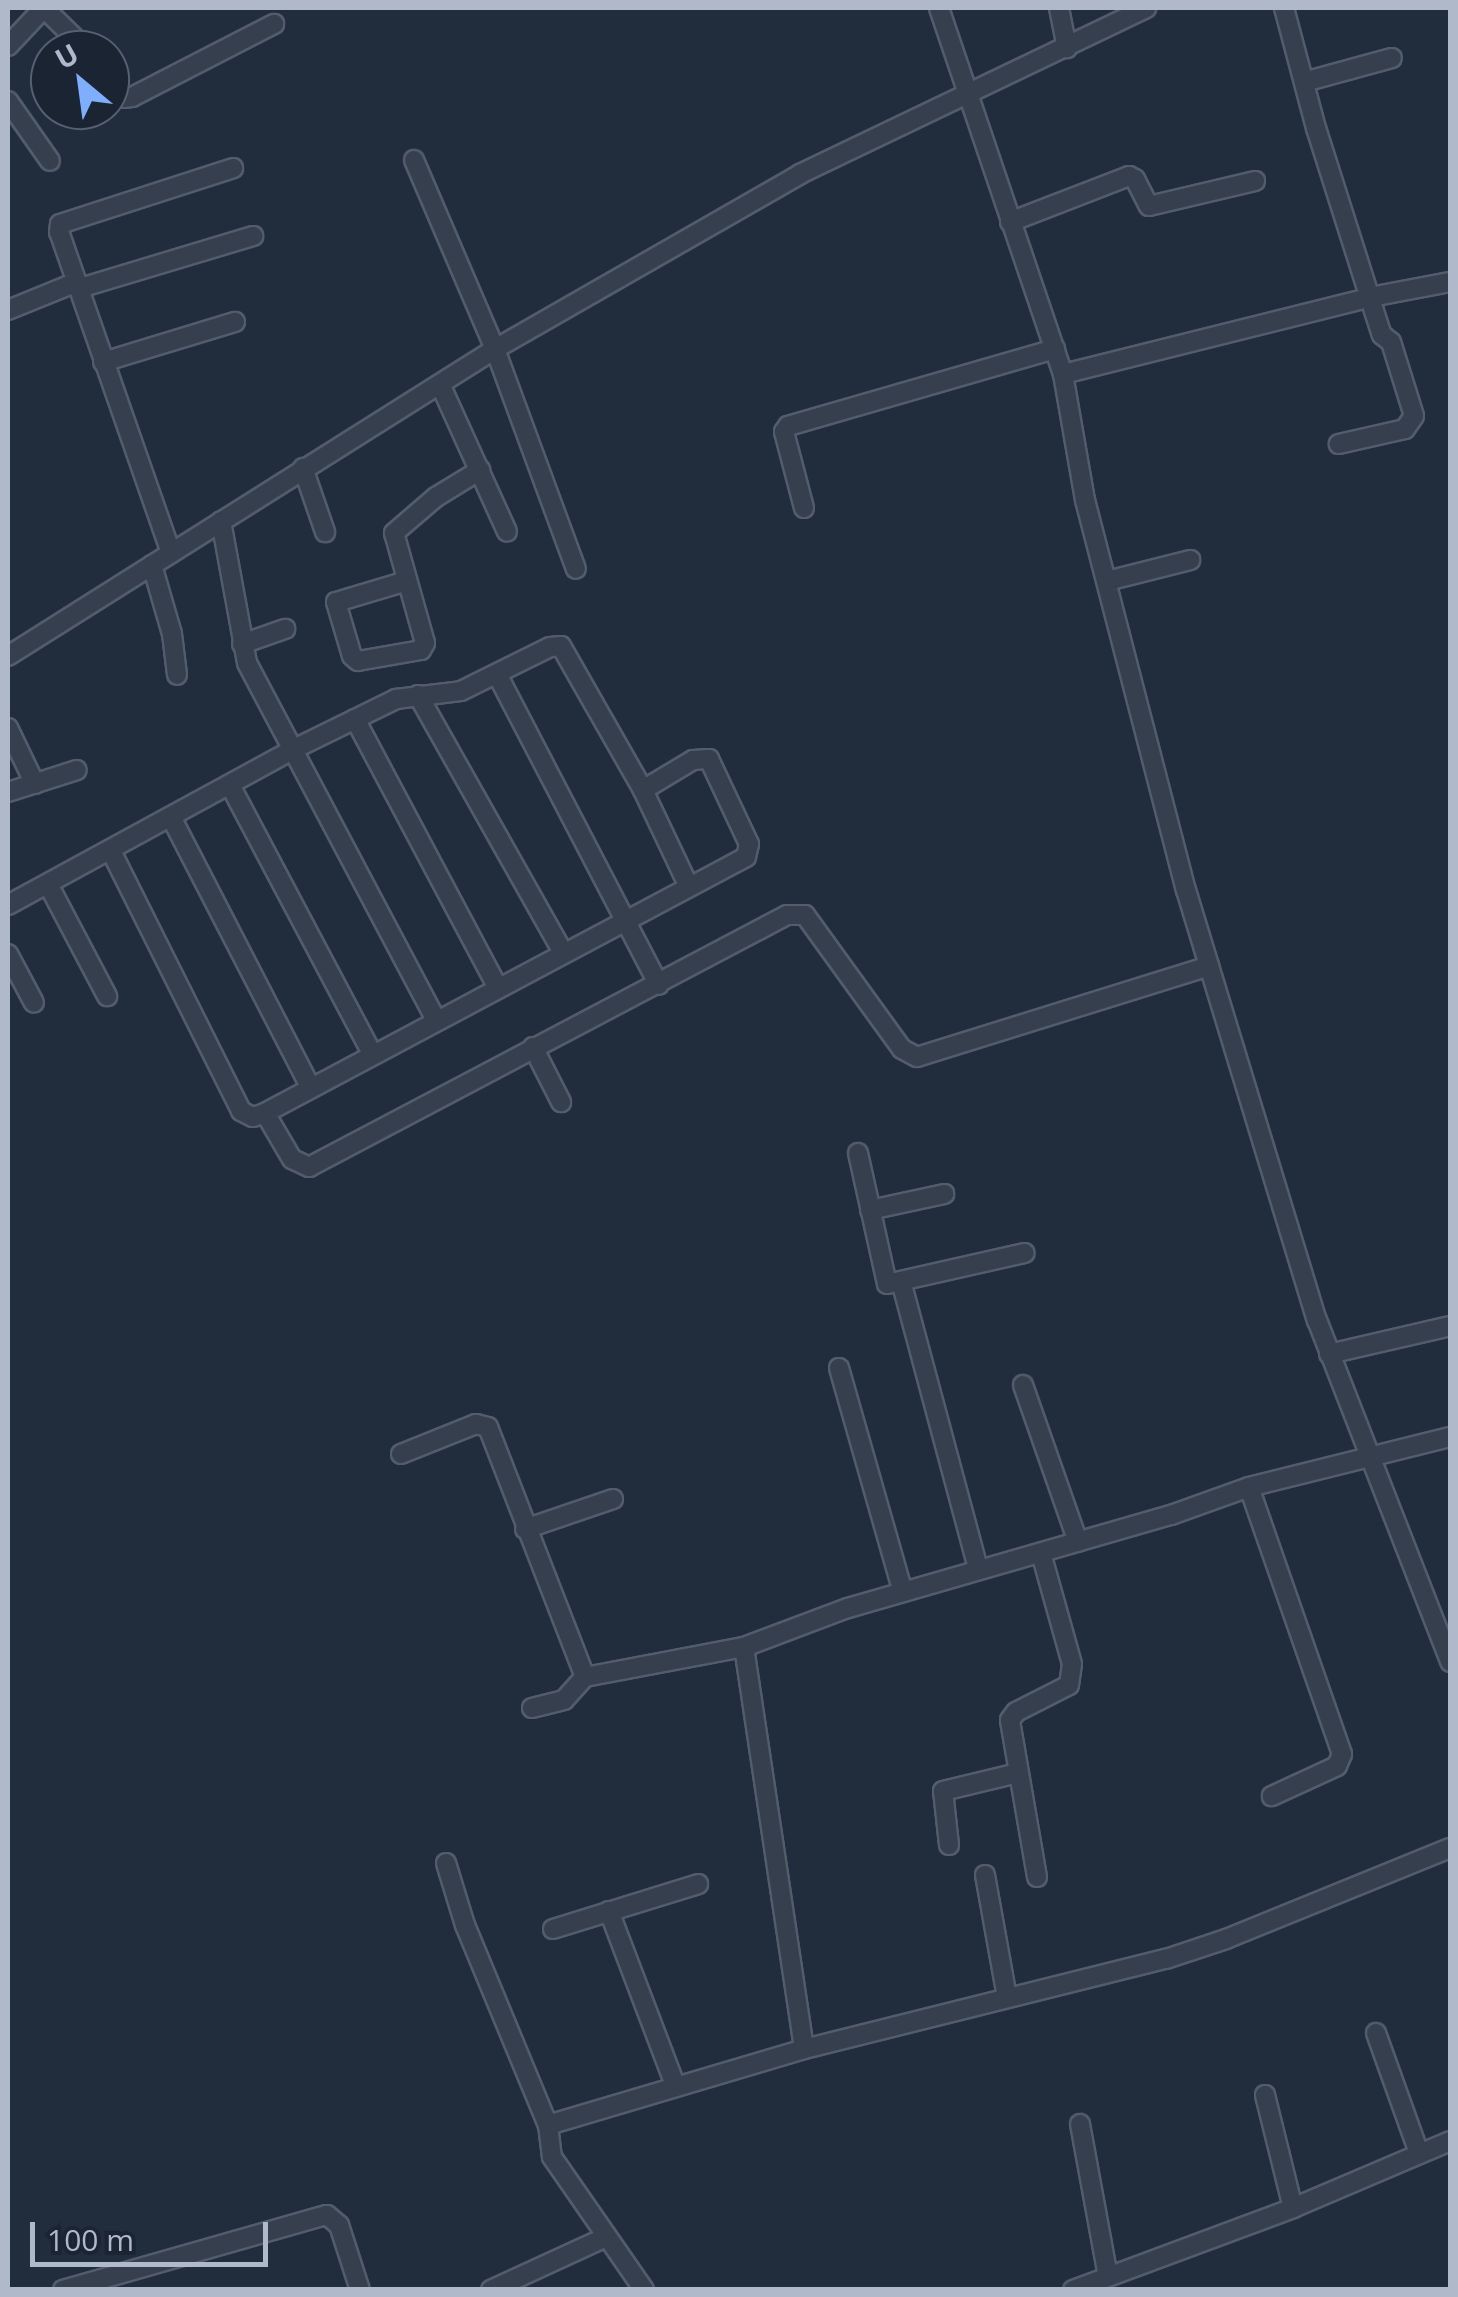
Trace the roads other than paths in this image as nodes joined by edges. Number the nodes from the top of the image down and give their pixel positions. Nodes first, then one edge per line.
1 (939, 8) edge
2 (1059, 8) edge
3 (1146, 8) edge
4 (1284, 8) edge
5 (274, 24) dead end
6 (66, 30) edge
7 (8, 46) edge
8 (1067, 48) junction
9 (1392, 58) dead end
10 (1304, 82) junction
11 (966, 95) junction
12 (130, 97) edge
13 (8, 100) edge
14 (414, 160) dead end
15 (50, 161) dead end
16 (233, 168) dead end
17 (1255, 181) dead end
18 (1010, 222) junction
19 (254, 236) dead end
20 (1450, 282) edge
21 (78, 285) junction
22 (1371, 296) junction
23 (8, 310) edge
24 (235, 322) dead end
25 (495, 349) junction
26 (1055, 349) junction
27 (103, 362) junction
28 (1062, 374) junction
29 (440, 384) junction
30 (1340, 444) dead end
31 (304, 468) junction
32 (480, 470) junction
33 (804, 508) dead end
34 (220, 520) junction
35 (324, 532) dead end
36 (506, 532) dead end
37 (171, 553) junction
38 (1190, 560) dead end
39 (152, 565) junction
40 (576, 569) dead end
41 (1106, 580) junction
42 (407, 581) junction
43 (285, 629) dead end
44 (242, 644) junction
45 (8, 656) edge
46 (176, 675) dead end
47 (498, 676) junction
48 (418, 694) junction
49 (355, 719) junction
50 (8, 728) edge
51 (294, 749) junction
52 (77, 770) dead end
53 (35, 784) junction
54 (230, 786) junction
55 (643, 790) junction
56 (8, 792) edge
57 (172, 819) junction
58 (112, 851) junction
59 (48, 884) junction
60 (689, 887) junction
61 (8, 905) edge
62 (627, 920) junction
63 (563, 952) junction
64 (8, 954) edge
65 (1209, 966) junction
66 (659, 985) junction
67 (497, 986) junction
68 (106, 996) dead end
69 (34, 1003) dead end
70 (436, 1020) junction
71 (534, 1047) junction
72 (373, 1056) junction
73 (311, 1088) junction
74 (561, 1102) dead end
75 (264, 1113) junction
76 (858, 1153) dead end
77 (944, 1194) dead end
78 (870, 1210) junction
79 (1024, 1253) dead end
80 (901, 1281) junction
81 (1450, 1326) edge
82 (1329, 1354) junction
83 (839, 1368) dead end
84 (1023, 1385) dead end
85 (1450, 1437) edge
86 (401, 1454) dead end
87 (1367, 1458) junction
88 (1250, 1487) junction
89 (613, 1498) dead end
90 (525, 1529) junction
91 (1078, 1542) junction
92 (1040, 1552) junction
93 (978, 1569) junction
94 (902, 1592) junction
95 (744, 1647) junction
96 (1450, 1662) edge
97 (585, 1677) junction
98 (532, 1708) dead end
99 (1018, 1774) junction
100 (1272, 1796) dead end
101 (949, 1845) dead end
102 (1450, 1848) edge
103 (446, 1863) dead end
104 (985, 1875) dead end
105 (1037, 1877) dead end
106 (698, 1884) dead end
107 (610, 1911) junction
108 (553, 1929) dead end
109 (1007, 1997) junction
110 (1376, 2033) dead end
111 (804, 2048) junction
112 (676, 2087) junction
113 (1266, 2096) dead end
114 (1080, 2124) dead end
115 (548, 2125) junction
116 (1450, 2141) edge
117 (1419, 2153) junction
118 (1293, 2208) junction
119 (606, 2237) junction
120 (140, 2268) junction
121 (1108, 2276) junction
122 (357, 2289) edge
123 (63, 2290) edge
124 (147, 2290) edge
125 (491, 2290) edge
126 (644, 2290) edge
127 (1073, 2290) edge

1 - 11 street
2 - 8 street
3 - 8 street
4 - 10 street
5 - 12 street
6 - 7 street
8 - 11 street
9 - 10 street
10 - 22 street
11 - 18 street
11 - 25 street
13 - 15 street
14 - 25 street
16 - 21 street
17 - 18 street
18 - 26 street
19 - 21 street
20 - 22 street
21 - 23 street
21 - 27 street
22 - 28 street
22 - 30 street
24 - 27 street
25 - 29 street
25 - 40 street
26 - 28 street
26 - 33 street
27 - 37 street
28 - 41 street
29 - 31 street
29 - 32 street
31 - 34 street
31 - 35 street
32 - 36 street
32 - 42 street
34 - 37 street
34 - 44 street
37 - 39 street
38 - 41 street
39 - 45 street
39 - 46 street
41 - 65 street
42 - 42 street
43 - 44 street
44 - 51 street
47 - 48 street
47 - 55 street
47 - 62 street
48 - 49 street
48 - 63 street
49 - 51 street
49 - 67 street
50 - 53 street
51 - 54 street
51 - 70 street
52 - 53 street
53 - 56 street
54 - 57 street
54 - 72 street
55 - 60 street
55 - 60 street
57 - 58 street
57 - 73 street
58 - 59 street
58 - 75 street
59 - 61 street
59 - 68 street
60 - 62 street
62 - 63 street
62 - 66 street
63 - 67 street
64 - 69 street
65 - 66 street
65 - 82 street
66 - 71 street
67 - 70 street
70 - 72 street
71 - 74 street
71 - 75 street
72 - 73 street
73 - 75 street
76 - 78 street
77 - 78 street
78 - 80 street
79 - 80 street
80 - 93 street
81 - 82 street
82 - 87 street
83 - 94 street
84 - 91 street
85 - 87 street
86 - 90 street
87 - 88 street
87 - 96 street
88 - 91 street
88 - 100 street
89 - 90 street
90 - 97 street
91 - 92 street
92 - 93 street
92 - 99 street
93 - 94 street
94 - 95 street
95 - 97 street
95 - 111 street
97 - 98 street
99 - 101 street
99 - 105 street
102 - 109 street
103 - 115 street
104 - 109 street
106 - 107 street
107 - 108 street
107 - 112 street
109 - 111 street
110 - 117 street
111 - 112 street
112 - 115 street
113 - 118 street
114 - 121 street
115 - 119 street
116 - 117 street
117 - 118 street
118 - 121 street
119 - 125 street
119 - 126 street
120 - 122 street
120 - 123 street
120 - 124 street
121 - 127 street

